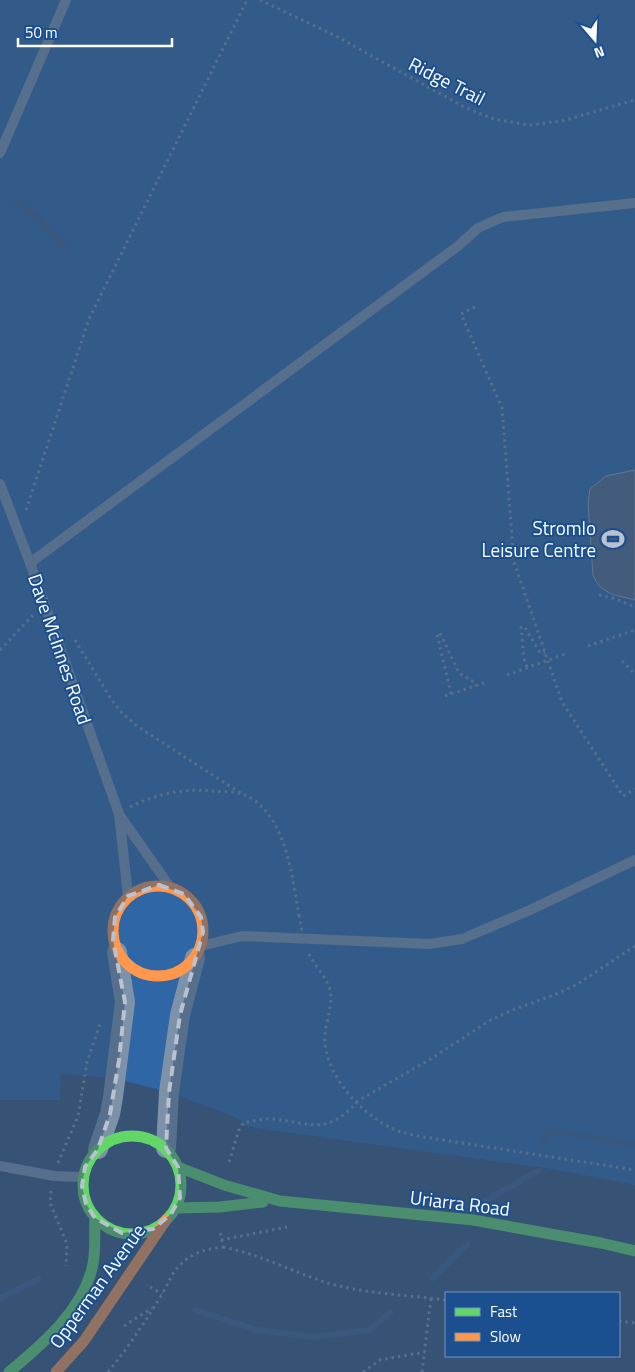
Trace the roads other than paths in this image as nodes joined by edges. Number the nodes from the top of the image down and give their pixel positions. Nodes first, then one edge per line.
1 (65, 1) edge
2 (0, 153) edge
3 (635, 203) edge
4 (0, 484) edge
5 (30, 563) junction
6 (119, 814) junction
7 (635, 860) edge
8 (170, 887) junction
9 (128, 896) junction
10 (117, 952) junction
11 (198, 952) junction
12 (166, 1148) junction
13 (98, 1149) junction
14 (0, 1166) edge
15 (178, 1167) junction
16 (82, 1178) junction
17 (280, 1201) junction
18 (176, 1208) junction
19 (95, 1218) junction
20 (166, 1220) junction
21 (635, 1251) edge
22 (9, 1372) edge
23 (56, 1372) edge

1 - 2 lane
3 - 5 lane
4 - 5 lane, Dave McInnes Road
5 - 6 lane, Dave McInnes Road
6 - 8 lane, Dave McInnes Road
6 - 9 lane, Dave McInnes Road
7 - 11 lane
8 - 9 street
8 - 11 street, Dave McInnes Road
9 - 10 street
10 - 11 street
10 - 13 street
11 - 12 street, Dave McInnes Road
12 - 13 street
12 - 15 street
13 - 16 street
14 - 16 lane
15 - 17 street, Uriarra Road
15 - 18 street
16 - 19 street
17 - 18 street, Uriarra Road
17 - 21 street, Uriarra Road
18 - 20 street
19 - 20 street
19 - 22 street, Opperman Avenue
20 - 23 street, Opperman Avenue

